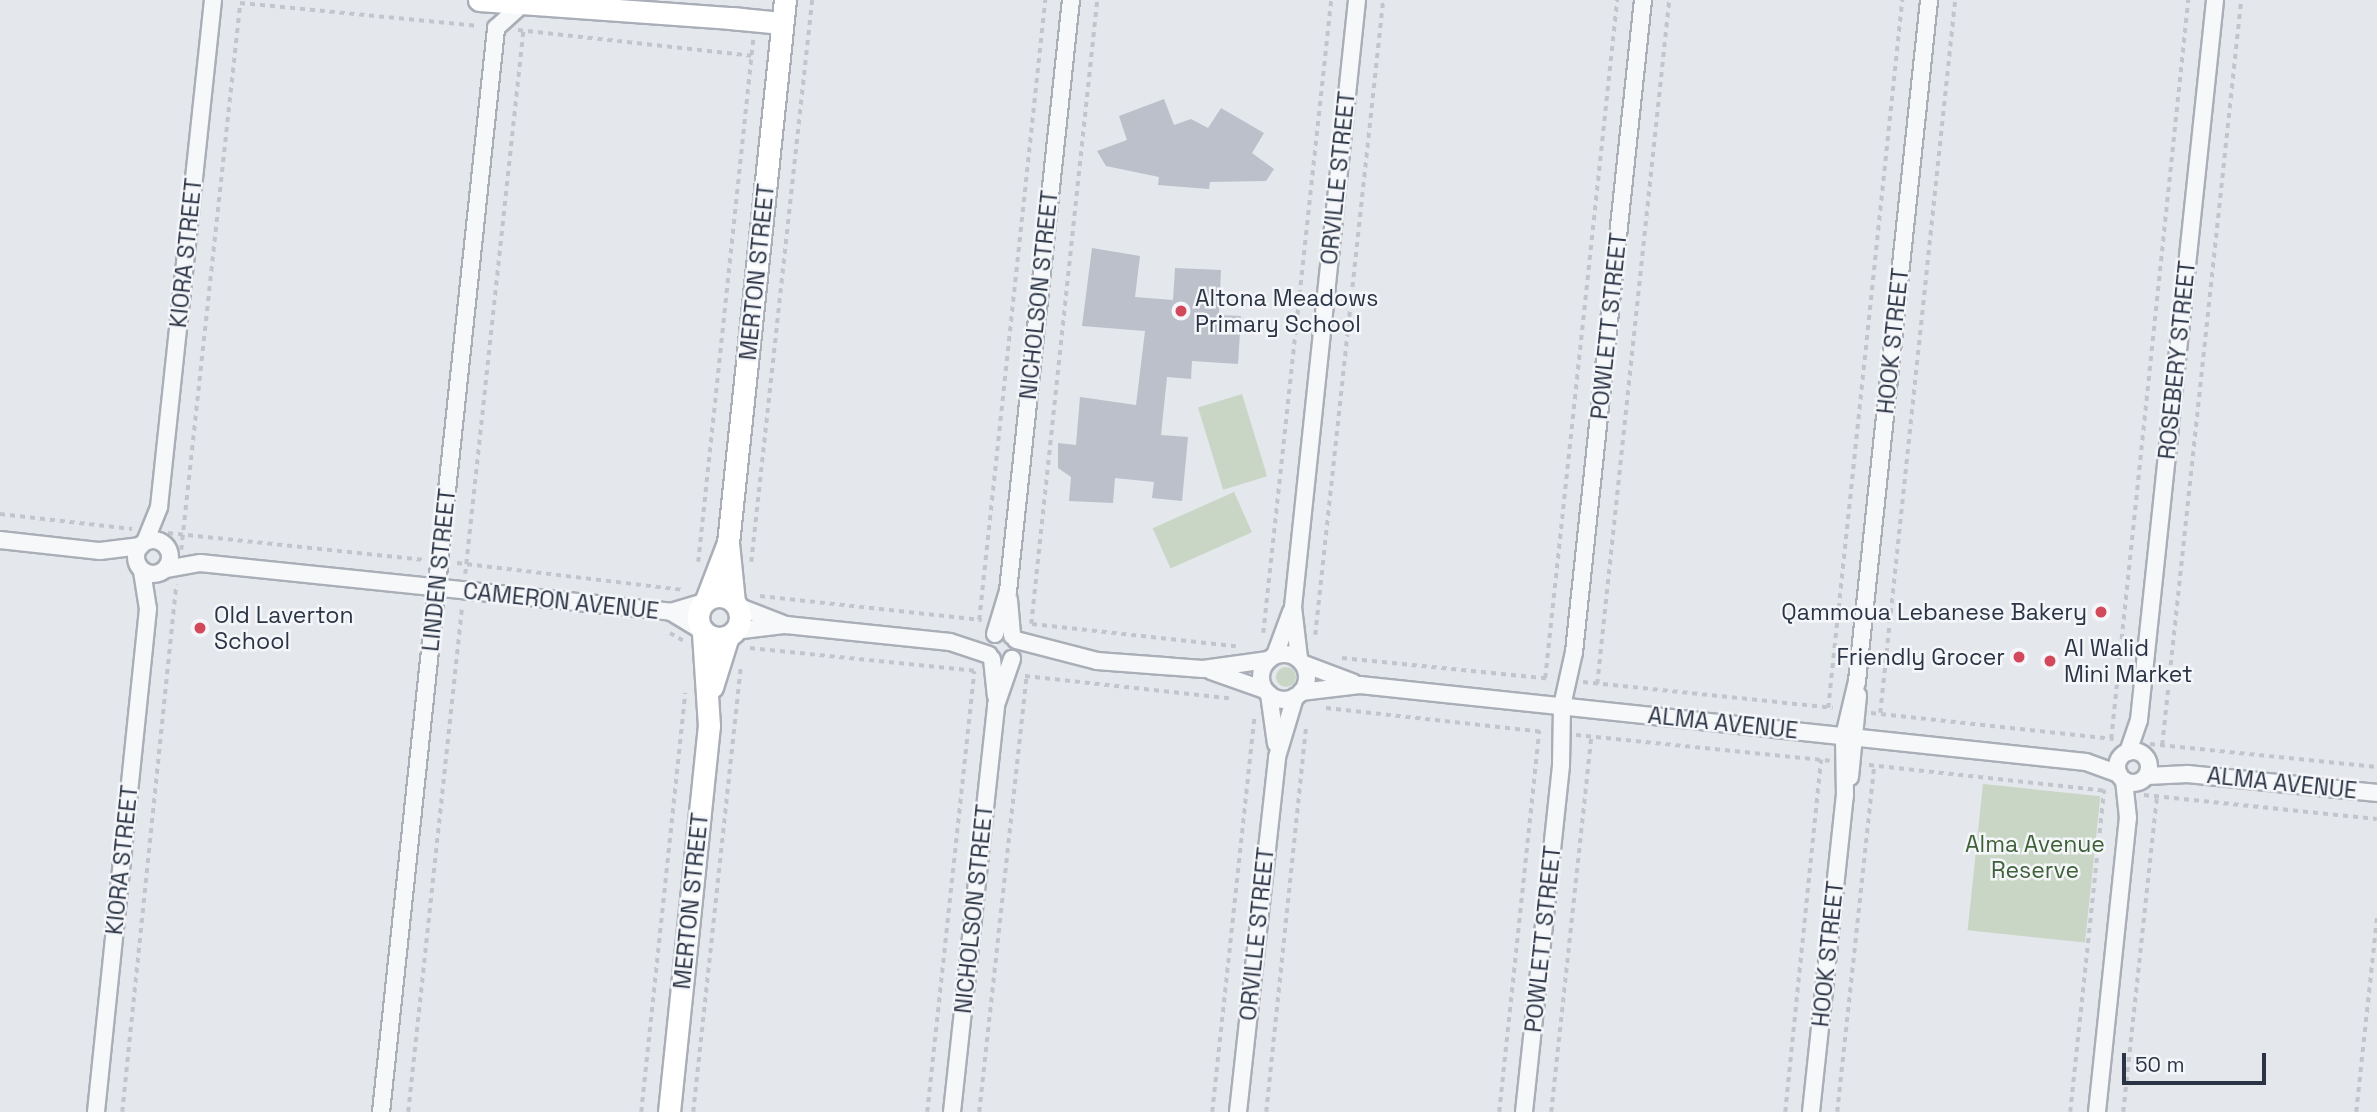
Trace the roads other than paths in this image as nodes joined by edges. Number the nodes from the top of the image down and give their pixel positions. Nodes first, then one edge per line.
1 (213, 0) edge
2 (479, 0) edge
3 (589, 0) edge
4 (785, 0) edge
5 (1071, 0) edge
6 (1357, 0) edge
7 (1643, 0) edge
8 (1929, 0) edge
9 (2215, 0) edge
10 (523, 4) junction
11 (749, 20) junction
12 (782, 23) junction
13 (496, 28) junction
14 (0, 541) edge
15 (728, 543) junction
16 (162, 550) junction
17 (100, 551) junction
18 (141, 569) junction
19 (437, 588) junction
20 (701, 598) junction
21 (740, 601) junction
22 (148, 608) junction
23 (671, 612) junction
24 (786, 625) junction
25 (1004, 631) junction
26 (731, 634) junction
27 (698, 635) junction
28 (1289, 639) junction
29 (950, 642) junction
30 (1056, 653) junction
31 (1013, 658) junction
32 (1272, 658) junction
33 (1301, 661) junction
34 (995, 665) junction
35 (1203, 669) junction
36 (1360, 685) junction
37 (711, 690) junction
38 (1267, 692) junction
39 (1298, 695) junction
40 (1568, 707) junction
41 (1280, 715) junction
42 (1851, 737) junction
43 (2134, 767) junction
44 (2377, 793) edge
45 (96, 1112) edge
46 (382, 1112) edge
47 (668, 1112) edge
48 (952, 1112) edge
49 (1238, 1112) edge
50 (1524, 1112) edge
51 (1811, 1112) edge
52 (2097, 1112) edge

1 - 16 street, KIORA STREET
2 - 10 street
2 - 13 street
3 - 11 street
4 - 12 street, MERTON STREET
5 - 25 street, NICHOLSON STREET
6 - 28 street, ORVILLE STREET
7 - 40 street, POWLETT STREET
8 - 42 street, HOOK STREET
9 - 43 street, ROSEBERY STREET
10 - 11 street
10 - 13 street
11 - 12 street
12 - 15 street, MERTON STREET
13 - 19 street, LINDEN STREET
14 - 17 street, CAMERON AVENUE
15 - 20 street, MERTON STREET
15 - 21 street, MERTON STREET
16 - 17 street, CAMERON AVENUE
16 - 18 street, CAMERON AVENUE
16 - 18 street, KIORA STREET
16 - 19 street, CAMERON AVENUE
16 - 22 street, KIORA STREET
17 - 18 street, CAMERON AVENUE
18 - 22 street, KIORA STREET
19 - 23 street, CAMERON AVENUE
19 - 46 street, LINDEN STREET
20 - 21 street
20 - 23 street, CAMERON AVENUE
20 - 27 street, MERTON STREET
21 - 24 street
21 - 26 street, MERTON STREET
22 - 45 street, KIORA STREET
23 - 27 street, CAMERON AVENUE
24 - 26 street
24 - 29 street
25 - 29 street
25 - 30 street
25 - 31 street
25 - 34 street, NICHOLSON STREET
26 - 27 street
26 - 37 street, MERTON STREET
27 - 37 street, MERTON STREET
28 - 32 street, ORVILLE STREET
28 - 33 street, ORVILLE STREET
29 - 34 street
30 - 31 street
30 - 35 street
31 - 34 street
32 - 33 street, ALMA AVENUE
32 - 35 street
32 - 38 street, ORVILLE STREET
33 - 36 street, ALMA AVENUE
33 - 39 street, ORVILLE STREET
34 - 48 street, NICHOLSON STREET
35 - 38 street
36 - 39 street, ALMA AVENUE
36 - 40 street, ALMA AVENUE
37 - 47 street, MERTON STREET
38 - 39 street, ALMA AVENUE
38 - 41 street, ORVILLE STREET
39 - 41 street, ORVILLE STREET
40 - 42 street, ALMA AVENUE
40 - 50 street, POWLETT STREET
41 - 49 street, ORVILLE STREET
42 - 43 street, ALMA AVENUE
42 - 51 street, HOOK STREET
43 - 44 street, ALMA AVENUE
43 - 52 street, ROSEBERY STREET

